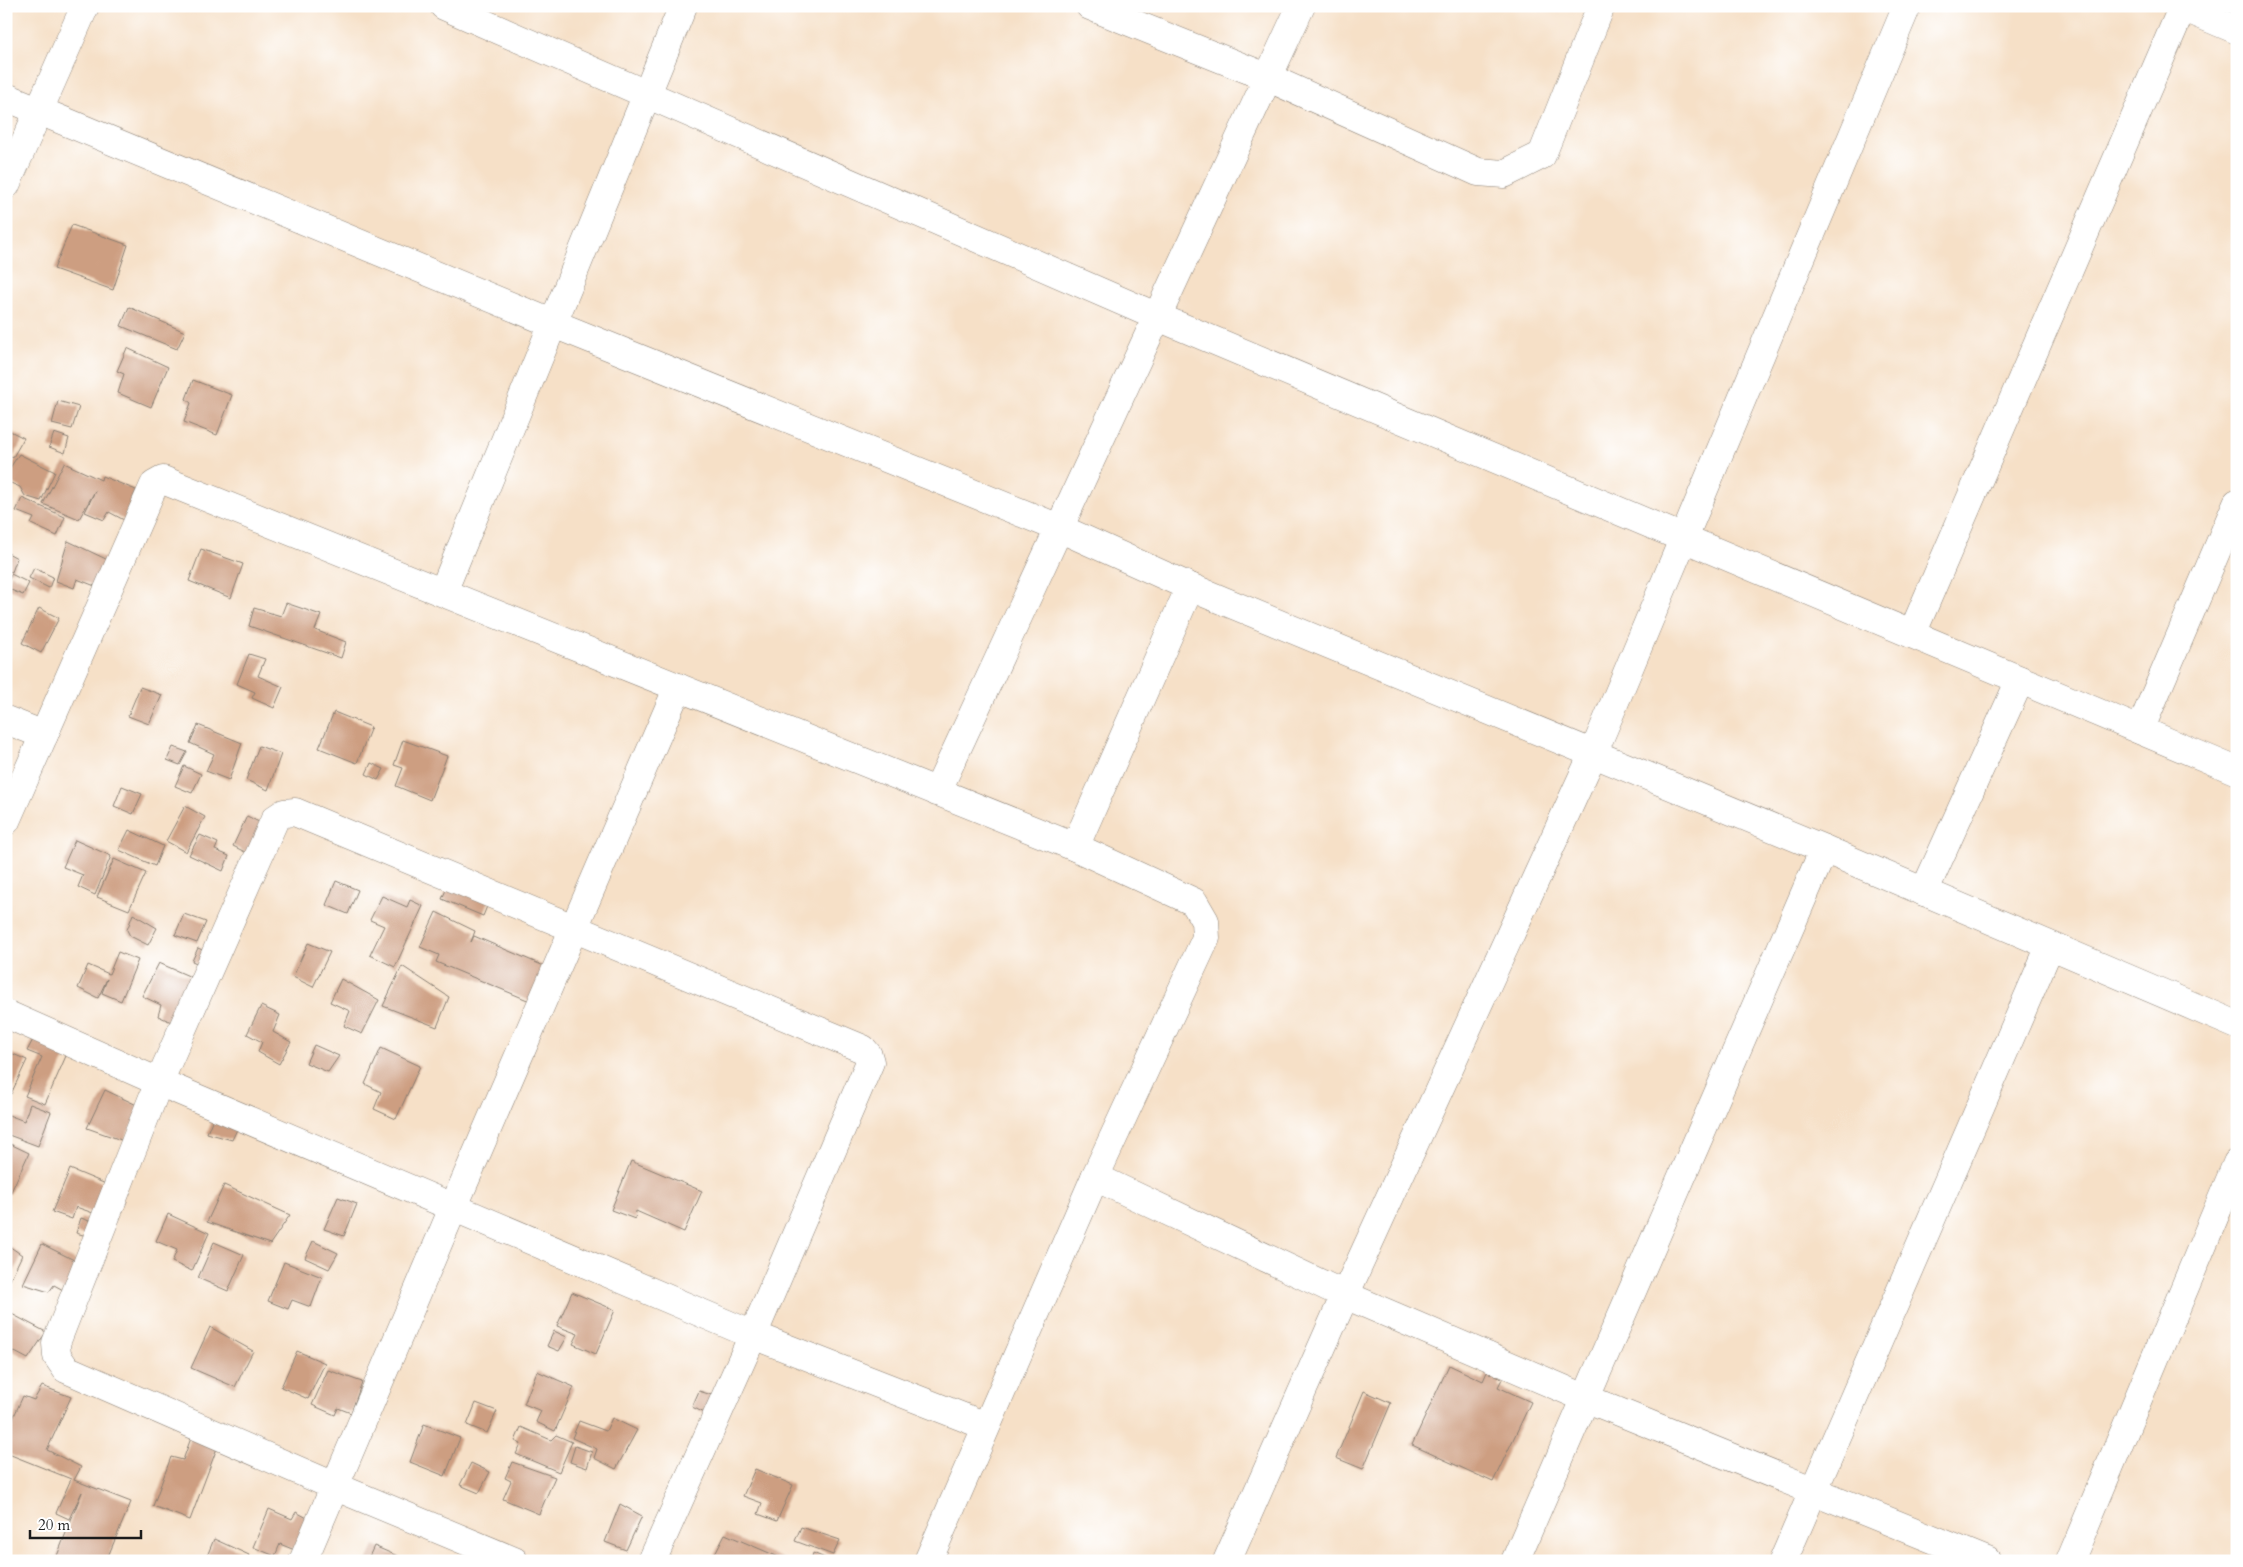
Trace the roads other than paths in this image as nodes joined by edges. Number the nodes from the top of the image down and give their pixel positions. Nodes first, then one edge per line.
1 (85, 6) edge
2 (444, 6) edge
3 (683, 6) edge
4 (1090, 6) edge
5 (1300, 6) edge
6 (1601, 6) edge
7 (1907, 6) edge
8 (2182, 7) edge
9 (2237, 30) edge
10 (1269, 78) junction
11 (647, 93) junction
12 (6, 97) edge
13 (40, 111) junction
14 (6, 185) edge
15 (1158, 316) junction
16 (554, 324) junction
17 (2237, 503) edge
18 (1060, 528) junction
19 (1683, 538) junction
20 (1190, 587) junction
21 (443, 592) junction
22 (1912, 634) junction
23 (2020, 680) junction
24 (678, 687) junction
25 (6, 720) edge
26 (2140, 730) junction
27 (44, 735) junction
28 (1592, 754) junction
29 (2237, 771) edge
30 (937, 792) junction
31 (6, 821) edge
32 (1075, 847) junction
33 (1824, 849) junction
34 (1924, 892) junction
35 (575, 928) junction
36 (2050, 946) junction
37 (6, 1014) edge
38 (2237, 1025) edge
39 (159, 1082) junction
40 (2237, 1163) edge
41 (1095, 1177) junction
42 (454, 1206) junction
43 (1346, 1295) junction
44 (753, 1335) junction
45 (1585, 1398) junction
46 (986, 1426) junction
47 (334, 1486) junction
48 (1812, 1492) junction
49 (476, 1554) edge
50 (303, 1561) edge
51 (514, 1561) edge
52 (652, 1561) edge
53 (928, 1561) edge
54 (1227, 1561) edge
55 (1515, 1561) edge
56 (1782, 1561) edge
57 (1987, 1561) edge
58 (2070, 1561) edge

1 - 13 street
2 - 11 street
3 - 11 street
4 - 10 street
5 - 10 street
6 - 10 street
7 - 19 street
8 - 9 street
8 - 22 street
10 - 15 street
11 - 15 street
11 - 16 street
12 - 13 street
13 - 14 street
13 - 16 street
15 - 18 street
15 - 19 street
16 - 18 street
16 - 21 street
17 - 26 street
18 - 20 street
18 - 30 street
19 - 22 street
19 - 28 street
20 - 28 street
20 - 32 street
21 - 24 street
21 - 27 street
22 - 23 street
23 - 26 street
23 - 34 street
24 - 30 street
24 - 35 street
25 - 27 street
26 - 29 street
27 - 31 street
28 - 33 street
28 - 43 street
30 - 32 street
32 - 41 street
33 - 34 street
33 - 45 street
34 - 36 street
35 - 39 street
35 - 42 street
35 - 44 street
36 - 38 street
36 - 48 street
37 - 39 street
39 - 42 street
39 - 47 street
40 - 58 street
41 - 43 street
41 - 46 street
42 - 44 street
42 - 47 street
43 - 45 street
43 - 54 street
44 - 46 street
44 - 52 street
45 - 48 street
45 - 55 street
46 - 53 street
47 - 49 street
47 - 50 street
48 - 56 street
48 - 57 street
49 - 51 street

